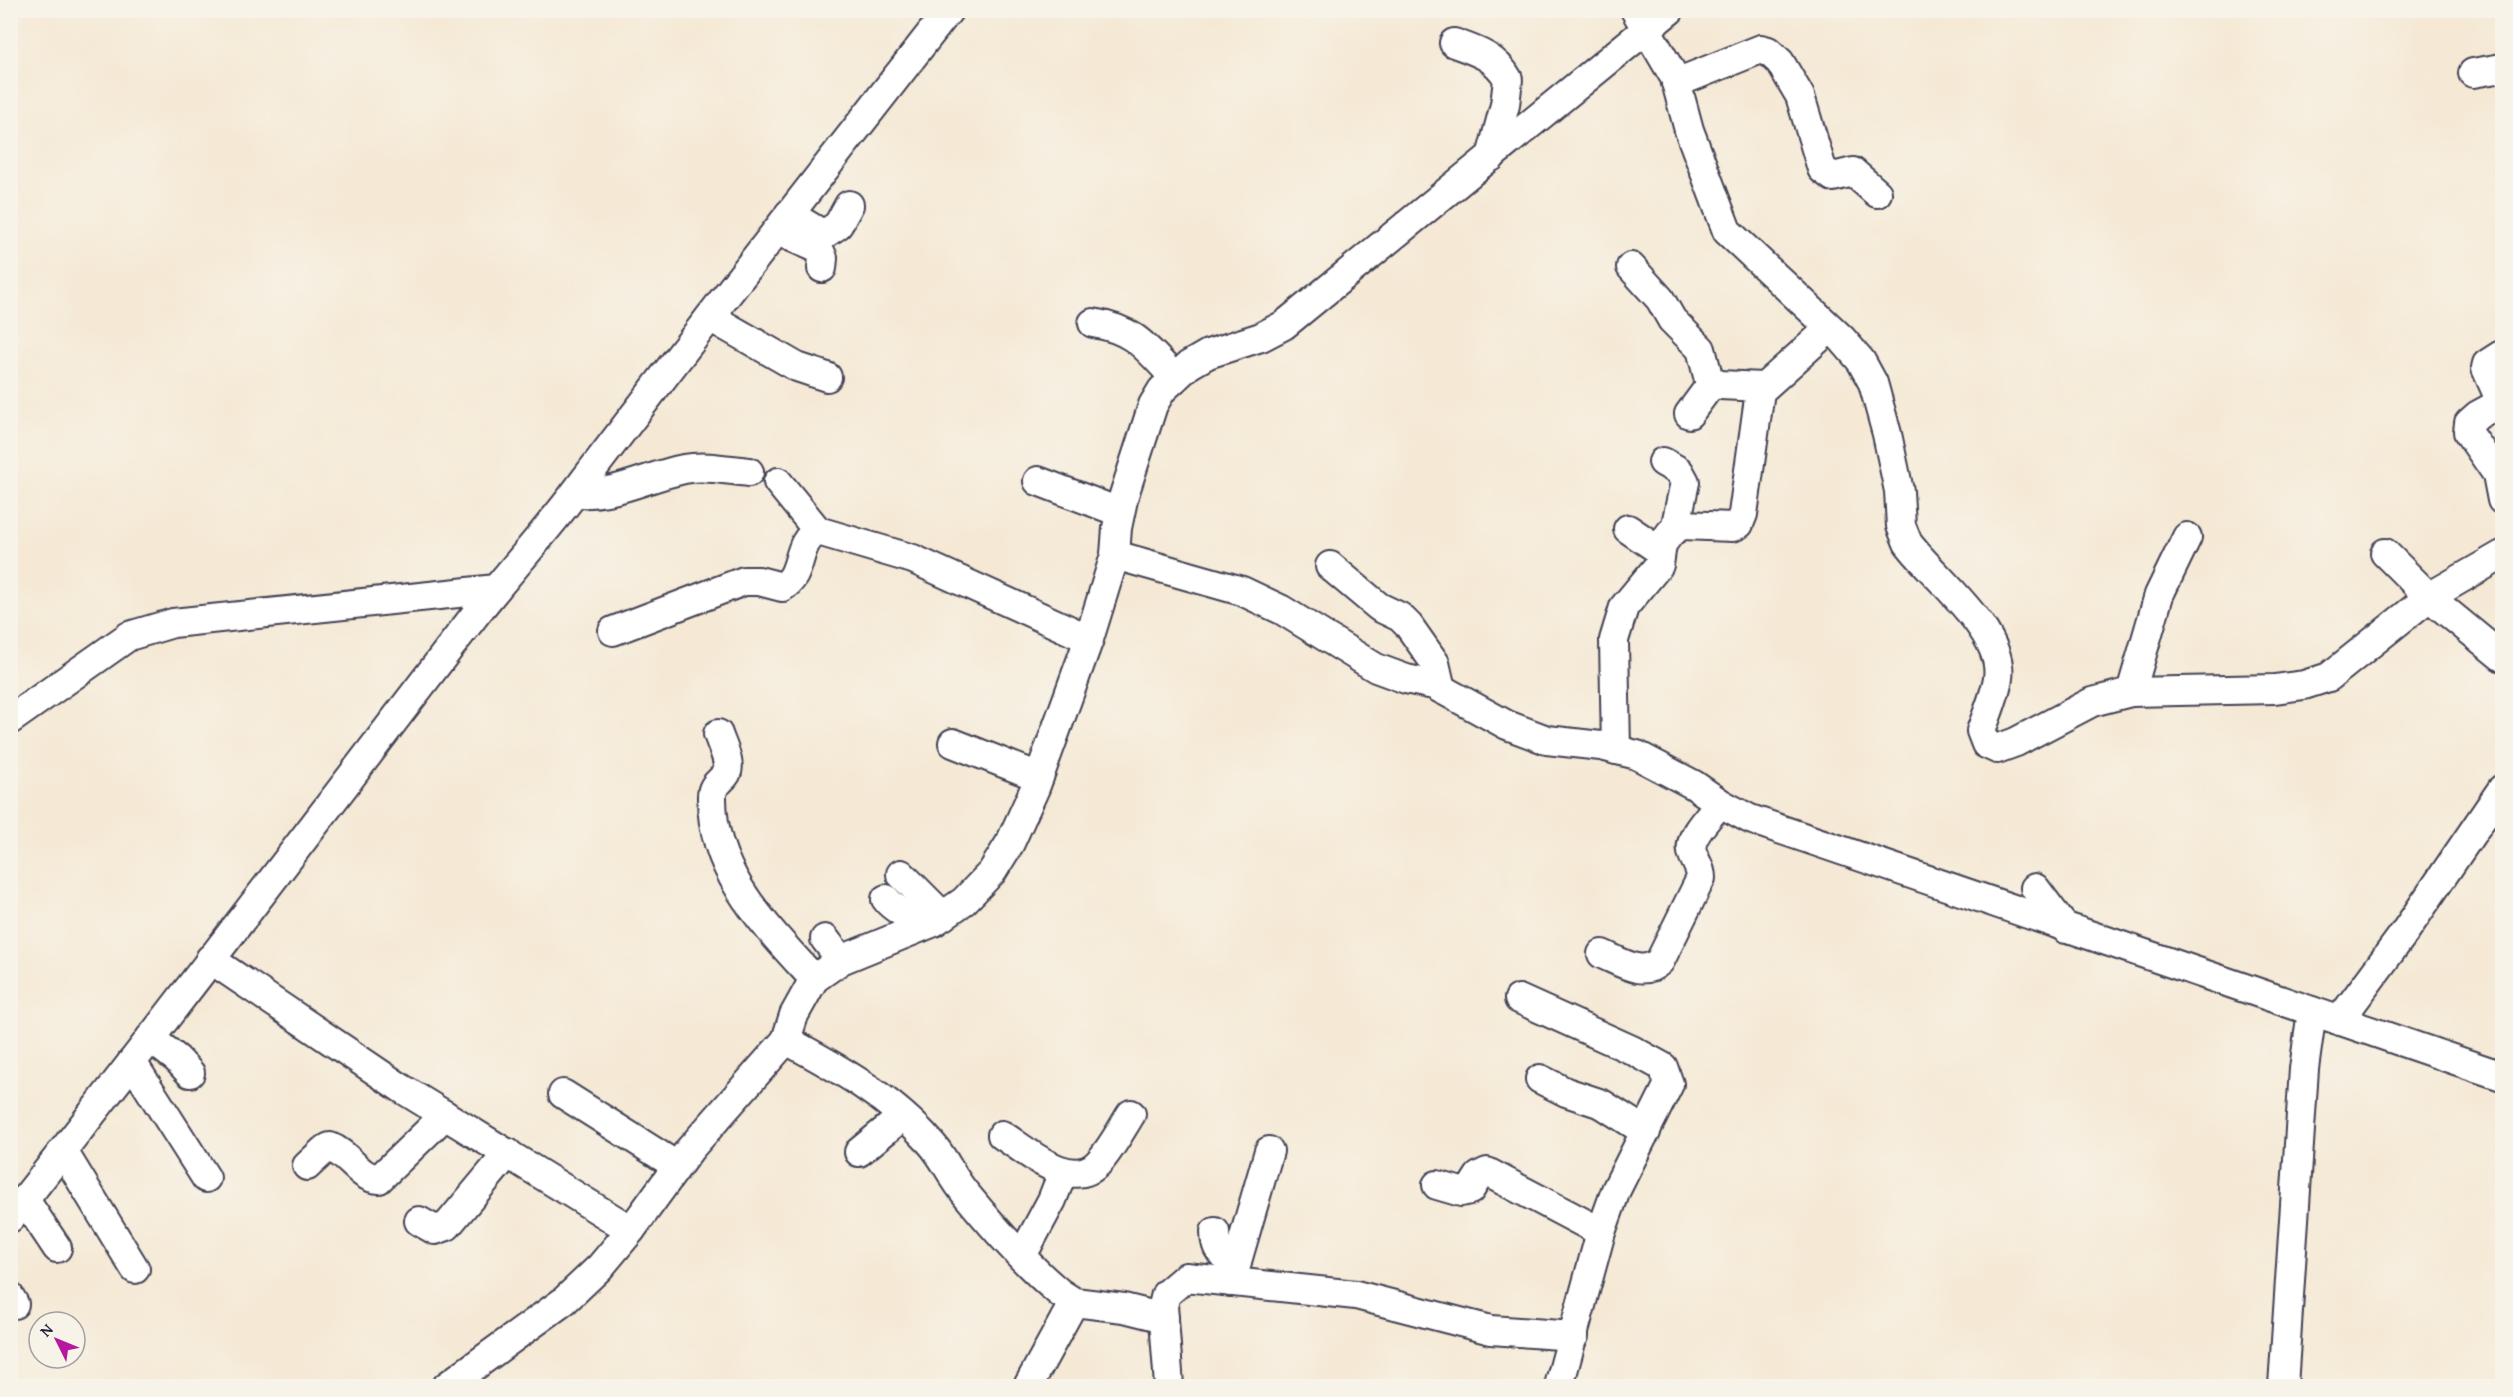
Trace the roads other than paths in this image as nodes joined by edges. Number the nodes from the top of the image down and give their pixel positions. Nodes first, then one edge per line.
1 (949, 10) edge
2 (1670, 10) edge
3 (1642, 20) edge
4 (1454, 43) dead end
5 (2502, 68) edge
6 (2473, 73) dead end
7 (1676, 83) junction
8 (1491, 157) junction
9 (1876, 193) dead end
10 (849, 206) dead end
11 (783, 222) junction
12 (1631, 267) dead end
13 (822, 268) dead end
14 (710, 317) junction
15 (1093, 323) dead end
16 (1830, 328) junction
17 (2501, 355) dead end
18 (827, 377) dead end
19 (1175, 378) junction
20 (1712, 383) junction
21 (1763, 387) junction
22 (2502, 402) edge
23 (1689, 414) dead end
24 (1663, 462) dead end
25 (749, 472) dead end
26 (1038, 481) dead end
27 (778, 482) dead end
28 (2501, 483) edge
29 (575, 493) junction
30 (1119, 512) junction
31 (1628, 529) dead end
32 (818, 531) junction
33 (2187, 537) dead end
34 (1667, 540) junction
35 (2385, 553) dead end
36 (1115, 555) junction
37 (2502, 555) edge
38 (1330, 566) dead end
39 (496, 589) junction
40 (2429, 597) junction
41 (613, 631) dead end
42 (1089, 639) junction
43 (2502, 657) edge
44 (1441, 689) junction
45 (2131, 692) junction
46 (10, 720) edge
47 (718, 734) dead end
48 (953, 743) dead end
49 (1616, 750) junction
50 (1039, 777) junction
51 (2502, 789) edge
52 (1720, 803) junction
53 (901, 874) dead end
54 (2035, 888) dead end
55 (886, 899) dead end
56 (932, 922) junction
57 (2066, 929) junction
58 (1602, 954) dead end
59 (210, 959) junction
60 (814, 979) junction
61 (1520, 999) dead end
62 (1595, 1011) dead end
63 (2312, 1011) junction
64 (2339, 1022) junction
65 (150, 1038) junction
66 (786, 1040) junction
67 (1632, 1050) junction
68 (132, 1062) junction
69 (190, 1073) dead end
70 (2502, 1076) edge
71 (1540, 1079) dead end
72 (563, 1094) dead end
73 (445, 1114) junction
74 (1131, 1114) dead end
75 (903, 1116) junction
76 (1646, 1132) junction
77 (1002, 1135) dead end
78 (63, 1151) junction
79 (1269, 1151) dead end
80 (859, 1152) dead end
81 (507, 1153) junction
82 (307, 1166) dead end
83 (677, 1166) junction
84 (1063, 1172) junction
85 (206, 1178) dead end
86 (1437, 1185) dead end
87 (17, 1203) edge
88 (419, 1221) dead end
89 (631, 1230) junction
90 (1215, 1232) dead end
91 (1601, 1232) junction
92 (57, 1248) dead end
93 (1022, 1256) junction
94 (135, 1269) dead end
95 (1234, 1272) junction
96 (1074, 1302) junction
97 (1164, 1318) junction
98 (1574, 1336) junction
99 (447, 1386) edge
100 (1028, 1386) edge
101 (1169, 1386) edge
102 (1559, 1386) edge
103 (2283, 1386) edge

1 - 11 street
2 - 3 street
3 - 7 street
3 - 8 street
4 - 8 street
5 - 6 street
7 - 9 street
7 - 16 street
8 - 19 street
10 - 11 street
11 - 13 street
11 - 14 street
12 - 20 street
14 - 18 street
14 - 29 street
15 - 19 street
16 - 21 street
16 - 45 street
17 - 22 street
19 - 30 street
20 - 21 street
20 - 23 street
21 - 34 street
22 - 28 street
24 - 34 street
25 - 29 street
26 - 30 street
27 - 32 street
29 - 39 street
30 - 36 street
31 - 34 street
32 - 41 street
32 - 42 street
33 - 45 street
34 - 49 street
35 - 40 street
36 - 42 street
36 - 44 street
37 - 40 street
38 - 44 street
39 - 46 street
39 - 59 street
40 - 43 street
40 - 45 street
42 - 50 street
44 - 49 street
47 - 60 street
48 - 50 street
49 - 52 street
50 - 56 street
51 - 64 street
52 - 57 street
52 - 58 street
53 - 56 street
54 - 57 street
55 - 56 street
56 - 60 street
57 - 63 street
59 - 65 street
59 - 73 street
60 - 66 street
61 - 67 street
62 - 67 street
63 - 64 street
63 - 103 street
64 - 70 street
65 - 68 street
65 - 69 street
66 - 75 street
66 - 83 street
67 - 76 street
68 - 78 street
68 - 85 street
71 - 76 street
72 - 83 street
73 - 81 street
73 - 82 street
74 - 84 street
75 - 80 street
75 - 93 street
76 - 91 street
77 - 84 street
78 - 87 street
78 - 94 street
79 - 95 street
81 - 88 street
81 - 89 street
83 - 89 street
84 - 93 street
86 - 91 street
87 - 92 street
89 - 99 street
90 - 95 street
91 - 98 street
93 - 96 street
95 - 97 street
95 - 98 street
96 - 97 street
96 - 100 street
97 - 101 street
98 - 102 street

